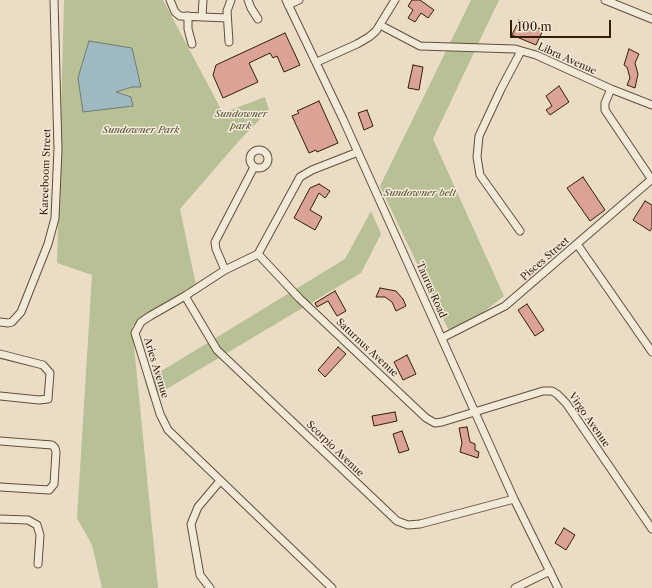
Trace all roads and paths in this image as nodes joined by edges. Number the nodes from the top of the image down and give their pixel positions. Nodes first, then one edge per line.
1 (54, 0) edge
2 (170, 0) edge
3 (203, 0) edge
4 (231, 0) edge
5 (248, 0) edge
6 (299, 0) edge
7 (395, 0) edge
8 (605, 0) edge
9 (287, 2) edge
10 (188, 16) junction
11 (202, 17) junction
12 (227, 18) junction
13 (258, 19) dead end
14 (652, 19) edge
15 (380, 25) junction
16 (229, 42) dead end
17 (192, 44) dead end
18 (521, 51) junction
19 (317, 62) junction
20 (611, 89) junction
21 (652, 106) edge
22 (358, 152) junction
23 (254, 167) dead end
24 (652, 179) edge
25 (520, 231) dead end
26 (577, 244) junction
27 (258, 254) junction
28 (224, 270) junction
29 (185, 296) junction
30 (0, 322) edge
31 (442, 338) junction
32 (652, 352) edge
33 (0, 354) edge
34 (0, 396) edge
35 (475, 411) junction
36 (0, 440) edge
37 (220, 481) junction
38 (0, 487) edge
39 (514, 499) junction
40 (0, 519) edge
41 (652, 529) edge
42 (38, 564) dead end
43 (550, 571) junction
44 (210, 588) edge
45 (332, 588) edge
46 (515, 588) edge
47 (558, 588) edge

1 - 30 street, Kareeboom Street
2 - 10 street
3 - 11 street
4 - 12 street
5 - 13 street
6 - 9 street
7 - 15 street
8 - 14 street
9 - 19 street, Taurus Road
10 - 11 street
10 - 17 street
11 - 12 street
12 - 16 street
15 - 18 street, Libra Avenue
15 - 19 street
18 - 20 street, Libra Avenue
18 - 25 street
19 - 22 street, Taurus Road
20 - 21 street, Libra Avenue
20 - 24 street
22 - 27 street
22 - 31 street, Taurus Road
23 - 28 street
24 - 26 street, Pisces Street
26 - 31 street, Pisces Street
26 - 32 street
27 - 28 street, Aries Avenue
27 - 35 street, Saturnus Avenue
28 - 29 street, Aries Avenue
29 - 37 street, Aries Avenue
29 - 39 street, Scorpio Avenue
31 - 35 street, Taurus Road
33 - 34 street
35 - 39 street, Taurus Road
35 - 41 street, Virgo Avenue
36 - 38 street
37 - 44 street
37 - 45 street, Aries Avenue
39 - 43 street, Taurus Road
40 - 42 street
43 - 46 street
43 - 47 street, Taurus Road

